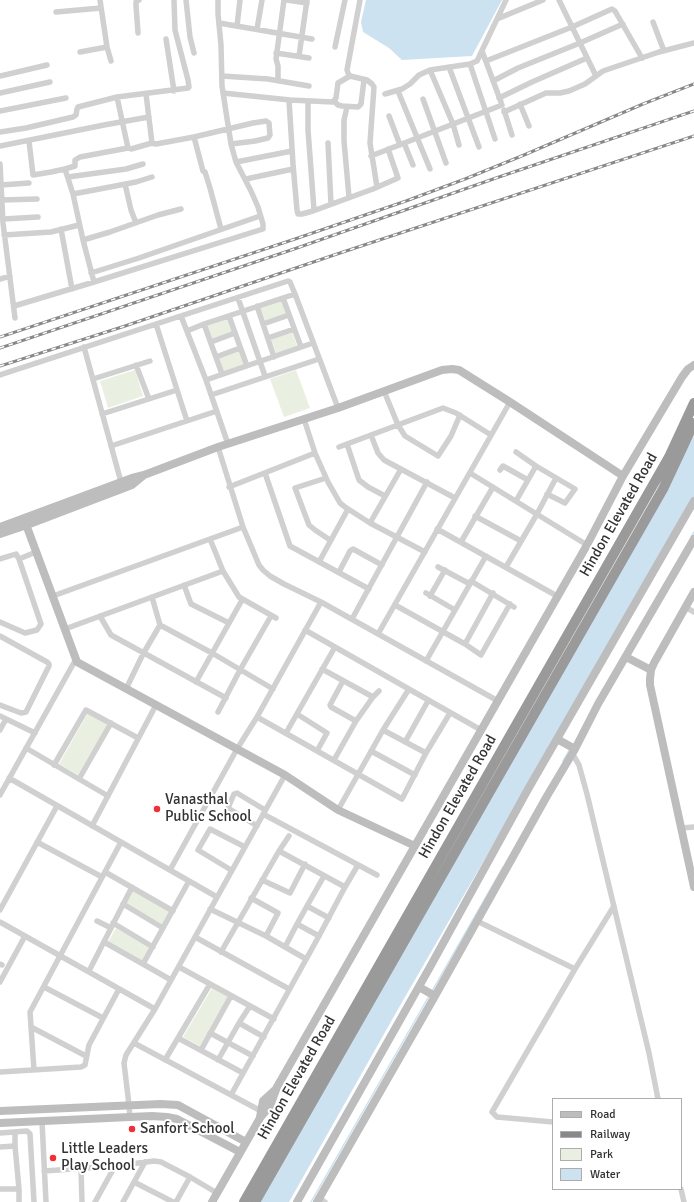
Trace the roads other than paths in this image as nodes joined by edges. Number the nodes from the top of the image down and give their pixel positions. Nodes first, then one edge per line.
1 (100, 0) edge
2 (139, 0) edge
3 (174, 0) edge
4 (186, 0) edge
5 (218, 0) edge
6 (240, 0) edge
7 (262, 0) edge
8 (286, 0) edge
9 (345, 0) edge
10 (360, 0) edge
11 (506, 0) edge
12 (543, 0) edge
13 (561, 1) edge
14 (307, 2) edge
15 (101, 8) junction
16 (56, 12) dead end
17 (497, 19) junction
18 (653, 22) dead end
19 (219, 23) junction
20 (622, 24) junction
21 (236, 26) junction
22 (572, 27) junction
23 (257, 29) junction
24 (138, 33) dead end
25 (279, 33) junction
26 (302, 37) junction
27 (166, 39) dead end
28 (312, 39) dead end
29 (694, 42) edge
30 (580, 43) junction
31 (107, 47) junction
32 (335, 47) dead end
33 (482, 51) junction
34 (664, 51) junction
35 (80, 52) dead end
36 (194, 53) dead end
37 (276, 53) junction
38 (299, 56) junction
39 (309, 58) dead end
40 (587, 58) junction
41 (642, 58) junction
42 (111, 61) dead end
43 (486, 61) junction
44 (470, 64) junction
45 (47, 65) dead end
46 (449, 67) junction
47 (430, 70) junction
48 (0, 76) edge
49 (222, 76) junction
50 (350, 76) junction
51 (596, 76) junction
52 (364, 80) junction
53 (278, 81) junction
54 (493, 81) junction
55 (50, 82) dead end
56 (309, 86) dead end
57 (174, 91) junction
58 (398, 91) junction
59 (0, 93) edge
60 (223, 93) junction
61 (146, 94) junction
62 (385, 94) dead end
63 (117, 97) junction
64 (66, 98) dead end
65 (499, 98) junction
66 (423, 99) dead end
67 (289, 100) junction
68 (308, 101) junction
69 (334, 101) junction
70 (520, 104) junction
71 (502, 105) junction
72 (347, 107) junction
73 (0, 111) edge
74 (485, 111) junction
75 (504, 112) junction
76 (389, 116) dead end
77 (149, 117) junction
78 (469, 118) junction
79 (123, 121) junction
80 (452, 124) junction
81 (529, 126) dead end
82 (230, 130) junction
83 (435, 131) junction
84 (0, 132) edge
85 (512, 135) dead end
86 (194, 137) junction
87 (418, 138) junction
88 (495, 139) dead end
89 (29, 141) junction
90 (151, 143) junction
91 (328, 143) dead end
92 (231, 144) junction
93 (402, 144) junction
94 (459, 145) dead end
95 (0, 146) edge
96 (478, 147) dead end
97 (128, 148) junction
98 (388, 149) junction
99 (292, 151) junction
100 (371, 156) junction
101 (236, 162) junction
102 (446, 163) dead end
103 (143, 164) dead end
104 (413, 164) dead end
105 (0, 168) edge
106 (65, 169) junction
107 (293, 169) junction
108 (430, 169) dead end
109 (68, 177) junction
110 (152, 177) dead end
111 (246, 179) junction
112 (29, 183) dead end
113 (125, 184) junction
114 (1, 185) edge
115 (377, 187) junction
116 (73, 194) junction
117 (349, 197) junction
118 (37, 199) dead end
119 (1, 200) junction
120 (331, 204) junction
121 (181, 209) dead end
122 (314, 210) junction
123 (260, 216) junction
124 (38, 217) dead end
125 (2, 222) edge
126 (136, 223) junction
127 (79, 225) junction
128 (61, 229) junction
129 (221, 229) junction
130 (4, 235) junction
131 (83, 240) junction
132 (91, 272) junction
133 (10, 276) junction
134 (0, 279) edge
135 (94, 282) junction
136 (72, 289) junction
137 (295, 294) junction
138 (238, 298) junction
139 (283, 298) junction
140 (14, 306) junction
141 (257, 306) junction
142 (242, 311) junction
143 (289, 315) junction
144 (181, 316) junction
145 (229, 316) junction
146 (15, 318) dead end
147 (156, 324) junction
148 (204, 324) junction
149 (263, 324) junction
150 (294, 329) junction
151 (187, 331) junction
152 (235, 333) junction
153 (268, 338) junction
154 (211, 342) junction
155 (313, 343) junction
156 (84, 347) junction
157 (240, 348) junction
158 (301, 348) junction
159 (274, 356) junction
160 (216, 357) junction
161 (319, 359) junction
162 (150, 361) dead end
163 (260, 362) junction
164 (136, 365) junction
165 (694, 365) edge
166 (247, 366) junction
167 (222, 374) junction
168 (0, 376) edge
169 (265, 376) junction
170 (93, 379) junction
171 (206, 380) junction
172 (177, 390) junction
173 (384, 391) junction
174 (211, 395) junction
175 (148, 399) junction
176 (510, 402) junction
177 (694, 403) edge
178 (338, 408) junction
179 (217, 411) junction
180 (102, 414) junction
181 (460, 416) junction
182 (304, 419) junction
183 (187, 421) junction
184 (694, 423) edge
185 (398, 425) junction
186 (370, 435) junction
187 (491, 435) junction
188 (228, 444) junction
189 (347, 444) junction
190 (111, 446) junction
191 (218, 447) junction
192 (338, 447) dead end
193 (516, 452) dead end
194 (315, 453) junction
195 (536, 466) junction
196 (400, 469) junction
197 (500, 470) dead end
198 (265, 473) junction
199 (470, 473) junction
200 (144, 475) junction
201 (623, 476) junction
202 (326, 478) junction
203 (556, 478) junction
204 (528, 480) junction
205 (121, 482) junction
206 (427, 482) junction
207 (229, 487) junction
208 (493, 487) junction
209 (547, 494) junction
210 (385, 496) junction
211 (455, 498) junction
212 (694, 501) edge
213 (516, 502) junction
214 (348, 509) junction
215 (537, 514) junction
216 (475, 516) junction
217 (26, 522) junction
218 (370, 523) junction
219 (0, 527) edge
220 (243, 527) junction
221 (437, 529) junction
222 (0, 534) edge
223 (397, 537) junction
224 (210, 539) junction
225 (694, 539) edge
226 (330, 540) junction
227 (521, 541) junction
228 (461, 542) junction
229 (587, 545) junction
230 (36, 552) junction
231 (425, 552) junction
232 (486, 556) junction
233 (0, 559) edge
234 (19, 559) junction
235 (318, 562) junction
236 (382, 565) junction
237 (438, 567) dead end
238 (506, 567) junction
239 (444, 570) junction
240 (222, 571) junction
241 (339, 572) junction
242 (470, 583) junction
243 (184, 585) junction
244 (368, 589) junction
245 (694, 592) edge
246 (493, 593) junction
247 (53, 596) junction
248 (557, 596) junction
249 (152, 597) junction
250 (242, 600) junction
251 (321, 602) junction
252 (395, 605) junction
253 (685, 607) junction
254 (454, 610) junction
255 (694, 612) edge
256 (100, 616) junction
257 (352, 619) junction
258 (0, 622) edge
259 (229, 623) junction
260 (160, 625) junction
261 (65, 629) junction
262 (305, 630) junction
263 (443, 632) junction
264 (378, 634) junction
265 (0, 636) edge
266 (465, 644) junction
267 (335, 647) junction
268 (212, 653) junction
269 (143, 654) junction
270 (626, 657) junction
271 (76, 659) junction
272 (426, 661) junction
273 (322, 669) junction
274 (240, 670) junction
275 (651, 670) junction
276 (343, 681) junction
277 (196, 682) junction
278 (126, 689) junction
279 (273, 689) junction
280 (409, 689) junction
281 (379, 691) dead end
282 (226, 698) junction
283 (373, 698) junction
284 (498, 700) junction
285 (428, 701) junction
286 (0, 705) edge
287 (156, 705) junction
288 (218, 712) dead end
289 (450, 713) junction
290 (297, 714) junction
291 (0, 716) edge
292 (257, 717) junction
293 (6, 719) junction
294 (356, 721) junction
295 (111, 723) junction
296 (0, 730) edge
297 (383, 730) junction
298 (481, 730) junction
299 (35, 733) junction
300 (286, 733) junction
301 (138, 738) junction
302 (561, 741) junction
303 (405, 742) junction
304 (26, 748) junction
305 (237, 749) junction
306 (573, 750) junction
307 (317, 751) junction
308 (371, 751) junction
309 (426, 753) junction
310 (334, 760) junction
311 (54, 765) junction
312 (358, 774) junction
313 (285, 775) junction
314 (415, 776) junction
315 (9, 778) junction
316 (79, 780) junction
317 (0, 795) edge
318 (108, 796) junction
319 (57, 806) junction
320 (338, 810) junction
321 (264, 812) junction
322 (92, 826) junction
323 (257, 826) junction
324 (694, 827) edge
325 (681, 828) junction
326 (289, 836) dead end
327 (37, 842) junction
328 (121, 842) junction
329 (415, 846) junction
330 (245, 847) junction
331 (278, 851) junction
332 (305, 864) junction
333 (358, 865) junction
334 (170, 870) junction
335 (231, 870) junction
336 (104, 874) junction
337 (377, 875) dead end
338 (324, 876) junction
339 (262, 880) junction
340 (189, 881) junction
341 (132, 887) junction
342 (345, 887) junction
343 (694, 887) edge
344 (217, 897) junction
345 (251, 898) junction
346 (123, 904) junction
347 (307, 906) junction
348 (614, 906) junction
349 (210, 909) junction
350 (0, 910) edge
351 (173, 911) junction
352 (329, 918) junction
353 (97, 921) dead end
354 (477, 921) junction
355 (0, 922) edge
356 (237, 923) junction
357 (297, 924) junction
358 (112, 926) junction
359 (163, 928) junction
360 (25, 936) junction
361 (266, 936) junction
362 (319, 936) junction
363 (195, 937) junction
364 (104, 942) junction
365 (153, 947) junction
366 (285, 947) junction
367 (221, 952) junction
368 (61, 956) junction
369 (306, 959) junction
370 (143, 964) junction
371 (179, 967) junction
372 (575, 969) junction
373 (89, 971) junction
374 (171, 980) junction
375 (0, 982) edge
376 (210, 984) junction
377 (44, 987) junction
378 (120, 989) junction
379 (289, 989) junction
380 (427, 992) junction
381 (231, 996) junction
382 (250, 1006) junction
383 (155, 1009) junction
384 (103, 1018) junction
385 (274, 1019) junction
386 (239, 1024) junction
387 (31, 1027) junction
388 (210, 1033) junction
389 (264, 1037) junction
390 (178, 1038) junction
391 (134, 1043) junction
392 (228, 1043) junction
393 (201, 1050) junction
394 (86, 1056) junction
395 (253, 1056) junction
396 (165, 1060) junction
397 (218, 1060) junction
398 (34, 1070) junction
399 (0, 1072) edge
400 (243, 1073) junction
401 (231, 1095) junction
402 (658, 1098) edge
403 (129, 1105) junction
404 (0, 1111) edge
405 (260, 1115) junction
406 (130, 1117) junction
407 (42, 1121) junction
408 (552, 1122) edge
409 (0, 1123) edge
410 (0, 1133) edge
411 (15, 1133) junction
412 (246, 1142) junction
413 (15, 1146) junction
414 (0, 1147) edge
415 (240, 1152) junction
416 (145, 1162) junction
417 (115, 1166) junction
418 (81, 1168) junction
419 (44, 1171) junction
420 (190, 1177) junction
421 (134, 1182) junction
422 (0, 1189) edge
423 (19, 1189) junction
424 (681, 1190) edge
425 (217, 1193) junction
426 (125, 1201) edge
427 (320, 1201) edge
428 (19, 1202) edge
429 (34, 1202) edge
430 (46, 1202) edge
431 (82, 1202) edge
432 (95, 1202) edge
433 (175, 1202) edge
434 (212, 1202) edge
435 (244, 1202) edge
436 (255, 1202) edge
437 (297, 1202) edge
438 (684, 1202) edge

1 - 15 street
2 - 24 street
3 - 57 street
4 - 36 street
5 - 19 street
6 - 21 street
7 - 23 street
8 - 14 street
8 - 25 street
9 - 32 street
10 - 50 street
11 - 17 street
12 - 17 street
13 - 22 street
14 - 26 street
15 - 16 street
15 - 31 street
17 - 33 street
18 - 34 street
19 - 21 street
19 - 49 street
20 - 22 street
20 - 30 street
20 - 41 street
21 - 23 street
22 - 30 street
22 - 43 street
23 - 25 street
25 - 26 street
25 - 37 street
26 - 28 street
26 - 38 street
27 - 57 street
29 - 34 street
30 - 40 street
30 - 54 street
31 - 35 street
31 - 42 street
33 - 43 street
33 - 44 street
34 - 41 street
37 - 38 street
37 - 53 street
38 - 39 street
40 - 51 street
40 - 65 street
41 - 51 street
43 - 54 street
44 - 46 street
44 - 74 street
45 - 48 street
46 - 47 street
46 - 78 street
47 - 58 street
47 - 80 street
49 - 53 street
49 - 60 street
50 - 52 street
50 - 69 street
51 - 70 street
52 - 72 street
52 - 100 street
53 - 56 street
54 - 65 street
55 - 59 street
57 - 61 street
58 - 62 street
58 - 87 street
60 - 67 street
60 - 82 street
61 - 63 street
61 - 77 street
63 - 79 street
63 - 84 street
64 - 73 street
65 - 71 street
66 - 83 street
67 - 68 street
67 - 99 street
68 - 69 street
68 - 122 street
69 - 72 street
70 - 75 street
70 - 81 street
71 - 74 street
71 - 75 street
72 - 117 street
74 - 78 street
74 - 88 street
75 - 85 street
76 - 93 street
77 - 79 street
77 - 90 street
78 - 80 street
78 - 96 street
79 - 89 street
79 - 97 street
80 - 83 street
80 - 94 street
82 - 86 street
82 - 92 street
82 - 92 street
83 - 87 street
83 - 102 street
86 - 90 street
86 - 129 street
87 - 93 street
87 - 108 street
89 - 95 street
89 - 106 street
90 - 97 street
91 - 120 street
92 - 101 street
93 - 98 street
93 - 104 street
97 - 106 street
98 - 100 street
98 - 115 street
99 - 101 street
99 - 107 street
100 - 115 street
101 - 111 street
103 - 109 street
105 - 114 street
106 - 109 street
107 - 111 street
107 - 122 street
109 - 116 street
110 - 113 street
111 - 123 street
112 - 114 street
113 - 116 street
113 - 126 street
114 - 119 street
115 - 117 street
116 - 127 street
117 - 120 street
118 - 119 street
119 - 125 street
120 - 122 street
121 - 126 street
123 - 129 street
123 - 135 street
124 - 125 street
125 - 130 street
126 - 131 street
127 - 128 street
127 - 131 street
128 - 130 street
128 - 136 street
129 - 132 street
130 - 133 street
131 - 132 street
132 - 135 street
133 - 134 street
133 - 140 street
135 - 136 street
136 - 140 street
137 - 138 street
137 - 139 street
137 - 155 street
138 - 142 street
138 - 144 street
139 - 141 street
139 - 143 street
140 - 146 street
141 - 142 street
141 - 149 street
142 - 145 street
142 - 163 street
143 - 149 street
143 - 150 street
144 - 147 street
144 - 151 street
145 - 148 street
145 - 152 street
147 - 156 street
147 - 172 street
148 - 151 street
148 - 154 street
149 - 153 street
150 - 153 street
150 - 158 street
151 - 171 street
152 - 154 street
152 - 157 street
153 - 159 street
154 - 160 street
155 - 158 street
155 - 161 street
156 - 168 street
156 - 170 street
157 - 160 street
157 - 166 street
158 - 159 street
159 - 163 street
160 - 167 street
161 - 169 street
161 - 178 street
162 - 164 street
163 - 166 street
163 - 169 street
164 - 170 street
164 - 175 street
165 - 201 street
166 - 167 street
167 - 171 street
169 - 174 street
170 - 180 street
171 - 174 street
172 - 175 street
172 - 183 street
173 - 176 street
173 - 178 street
173 - 185 street
174 - 179 street
175 - 180 street
176 - 187 street
176 - 201 street
177 - 435 highway, Hindon Elevated Road
178 - 182 street
179 - 183 street
179 - 188 street
180 - 190 street
181 - 185 street
181 - 185 street
181 - 187 street
182 - 188 street
182 - 194 street
183 - 190 street
184 - 436 highway, Hindon Elevated Road
185 - 186 street
186 - 189 street
186 - 196 street
187 - 199 street
188 - 191 street
189 - 192 street
189 - 210 street
190 - 205 street
191 - 200 street
191 - 207 street
193 - 195 street
194 - 198 street
194 - 202 street
195 - 203 street
195 - 204 street
196 - 206 street
196 - 210 street
197 - 204 street
198 - 207 street
198 - 235 street
199 - 208 street
199 - 211 street
200 - 205 street
200 - 217 street
201 - 229 street
202 - 214 street
202 - 226 street
203 - 209 street
203 - 209 street
204 - 213 street
205 - 217 street
206 - 211 street
206 - 223 street
207 - 220 street
208 - 213 street
208 - 216 street
209 - 215 street
210 - 218 street
211 - 221 street
212 - 302 street
213 - 215 street
214 - 218 street
214 - 226 street
215 - 227 street
215 - 229 street
216 - 227 street
216 - 228 street
217 - 219 street
217 - 222 street
217 - 230 street
218 - 223 street
220 - 224 street
220 - 251 street
221 - 228 street
221 - 231 street
223 - 231 street
223 - 236 street
224 - 240 street
224 - 247 street
225 - 270 street
226 - 235 street
227 - 238 street
228 - 232 street
229 - 248 street
230 - 234 street
230 - 247 street
231 - 252 street
232 - 238 street
232 - 242 street
233 - 234 street
234 - 258 street
235 - 241 street
236 - 241 street
236 - 244 street
237 - 239 street
238 - 248 street
239 - 242 street
239 - 254 street
240 - 243 street
240 - 250 street
241 - 244 street
242 - 246 street
242 - 254 street
243 - 249 street
243 - 259 street
244 - 257 street
245 - 253 street
246 - 266 street
246 - 266 street
247 - 261 street
248 - 284 street
249 - 256 street
249 - 260 street
250 - 259 street
250 - 274 street
251 - 257 street
251 - 262 street
252 - 263 street
252 - 264 street
253 - 255 street
253 - 275 street
254 - 263 street
256 - 261 street
256 - 269 street
257 - 264 street
259 - 268 street
260 - 268 street
260 - 269 street
261 - 271 street
262 - 267 street
262 - 279 street
263 - 266 street
263 - 272 street
264 - 272 street
265 - 286 street
267 - 273 street
267 - 280 street
268 - 274 street
268 - 277 street
269 - 277 street
269 - 278 street
270 - 275 street
270 - 306 street
271 - 278 street
271 - 299 street
272 - 284 street
273 - 276 street
273 - 290 street
274 - 279 street
274 - 282 street
275 - 325 street
276 - 283 street
276 - 294 street
277 - 282 street
278 - 287 street
279 - 292 street
280 - 285 street
280 - 297 street
281 - 283 street
282 - 288 street
283 - 294 street
284 - 298 street
285 - 289 street
285 - 303 street
287 - 301 street
287 - 305 street
289 - 298 street
289 - 309 street
290 - 300 street
290 - 307 street
291 - 293 street
292 - 300 street
292 - 305 street
293 - 296 street
293 - 299 street
294 - 310 street
295 - 301 street
295 - 311 street
295 - 316 street
297 - 303 street
297 - 308 street
298 - 329 street
299 - 304 street
300 - 307 street
301 - 318 street
302 - 306 street
302 - 380 street
303 - 309 street
304 - 311 street
304 - 315 street
305 - 313 street
305 - 334 street
306 - 348 street
306 - 354 street
307 - 310 street
308 - 312 street
308 - 314 street
309 - 314 street
310 - 312 street
311 - 316 street
312 - 314 street
312 - 320 street
313 - 320 street
313 - 321 street
315 - 317 street
315 - 319 street
316 - 318 street
318 - 322 street
319 - 322 street
319 - 327 street
320 - 329 street
321 - 323 street
321 - 323 street
321 - 333 street
322 - 328 street
323 - 330 street
324 - 325 street
325 - 343 street
326 - 331 street
327 - 336 street
327 - 350 street
328 - 334 street
328 - 336 street
329 - 405 street
330 - 335 street
330 - 335 street
331 - 332 street
331 - 339 street
332 - 338 street
332 - 339 street
333 - 337 street
333 - 342 street
334 - 340 street
335 - 344 street
336 - 341 street
336 - 368 street
338 - 342 street
338 - 347 street
339 - 345 street
340 - 344 street
340 - 351 street
341 - 346 street
341 - 351 street
342 - 352 street
344 - 349 street
345 - 356 street
345 - 361 street
346 - 358 street
346 - 359 street
347 - 352 street
347 - 357 street
348 - 372 street
348 - 402 street
349 - 356 street
349 - 363 street
351 - 359 street
352 - 362 street
353 - 358 street
354 - 372 street
354 - 380 street
355 - 360 street
356 - 361 street
356 - 367 street
357 - 362 street
357 - 366 street
358 - 364 street
358 - 365 street
359 - 365 street
360 - 368 street
360 - 375 street
361 - 366 street
362 - 369 street
363 - 367 street
363 - 371 street
364 - 370 street
364 - 373 street
365 - 370 street
366 - 369 street
367 - 379 street
368 - 373 street
368 - 377 street
369 - 379 street
370 - 374 street
371 - 374 street
371 - 376 street
372 - 408 street
373 - 378 street
374 - 383 street
376 - 381 street
376 - 390 street
377 - 384 street
377 - 387 street
378 - 383 street
378 - 384 street
379 - 385 street
380 - 427 street
380 - 437 street
381 - 382 street
381 - 388 street
382 - 385 street
382 - 386 street
383 - 391 street
384 - 394 street
385 - 389 street
386 - 389 street
386 - 392 street
387 - 394 street
387 - 398 street
388 - 392 street
388 - 393 street
389 - 395 street
390 - 393 street
390 - 396 street
391 - 396 street
391 - 403 street
392 - 395 street
392 - 397 street
393 - 397 street
394 - 398 street
395 - 400 street
396 - 401 street
397 - 400 street
398 - 399 street
400 - 401 street
401 - 405 street
403 - 404 street
403 - 406 street
403 - 412 street
405 - 412 street
406 - 407 street
406 - 415 street
407 - 409 street
407 - 419 street
410 - 411 street
411 - 413 street
411 - 429 street
412 - 415 street
413 - 414 street
413 - 423 street
415 - 425 street
416 - 417 street
416 - 420 street
416 - 421 street
417 - 418 street
417 - 432 street
418 - 419 street
418 - 431 street
419 - 430 street
420 - 425 street
420 - 433 street
421 - 426 street
421 - 433 street
422 - 423 street
423 - 428 street
424 - 438 street
425 - 434 street

